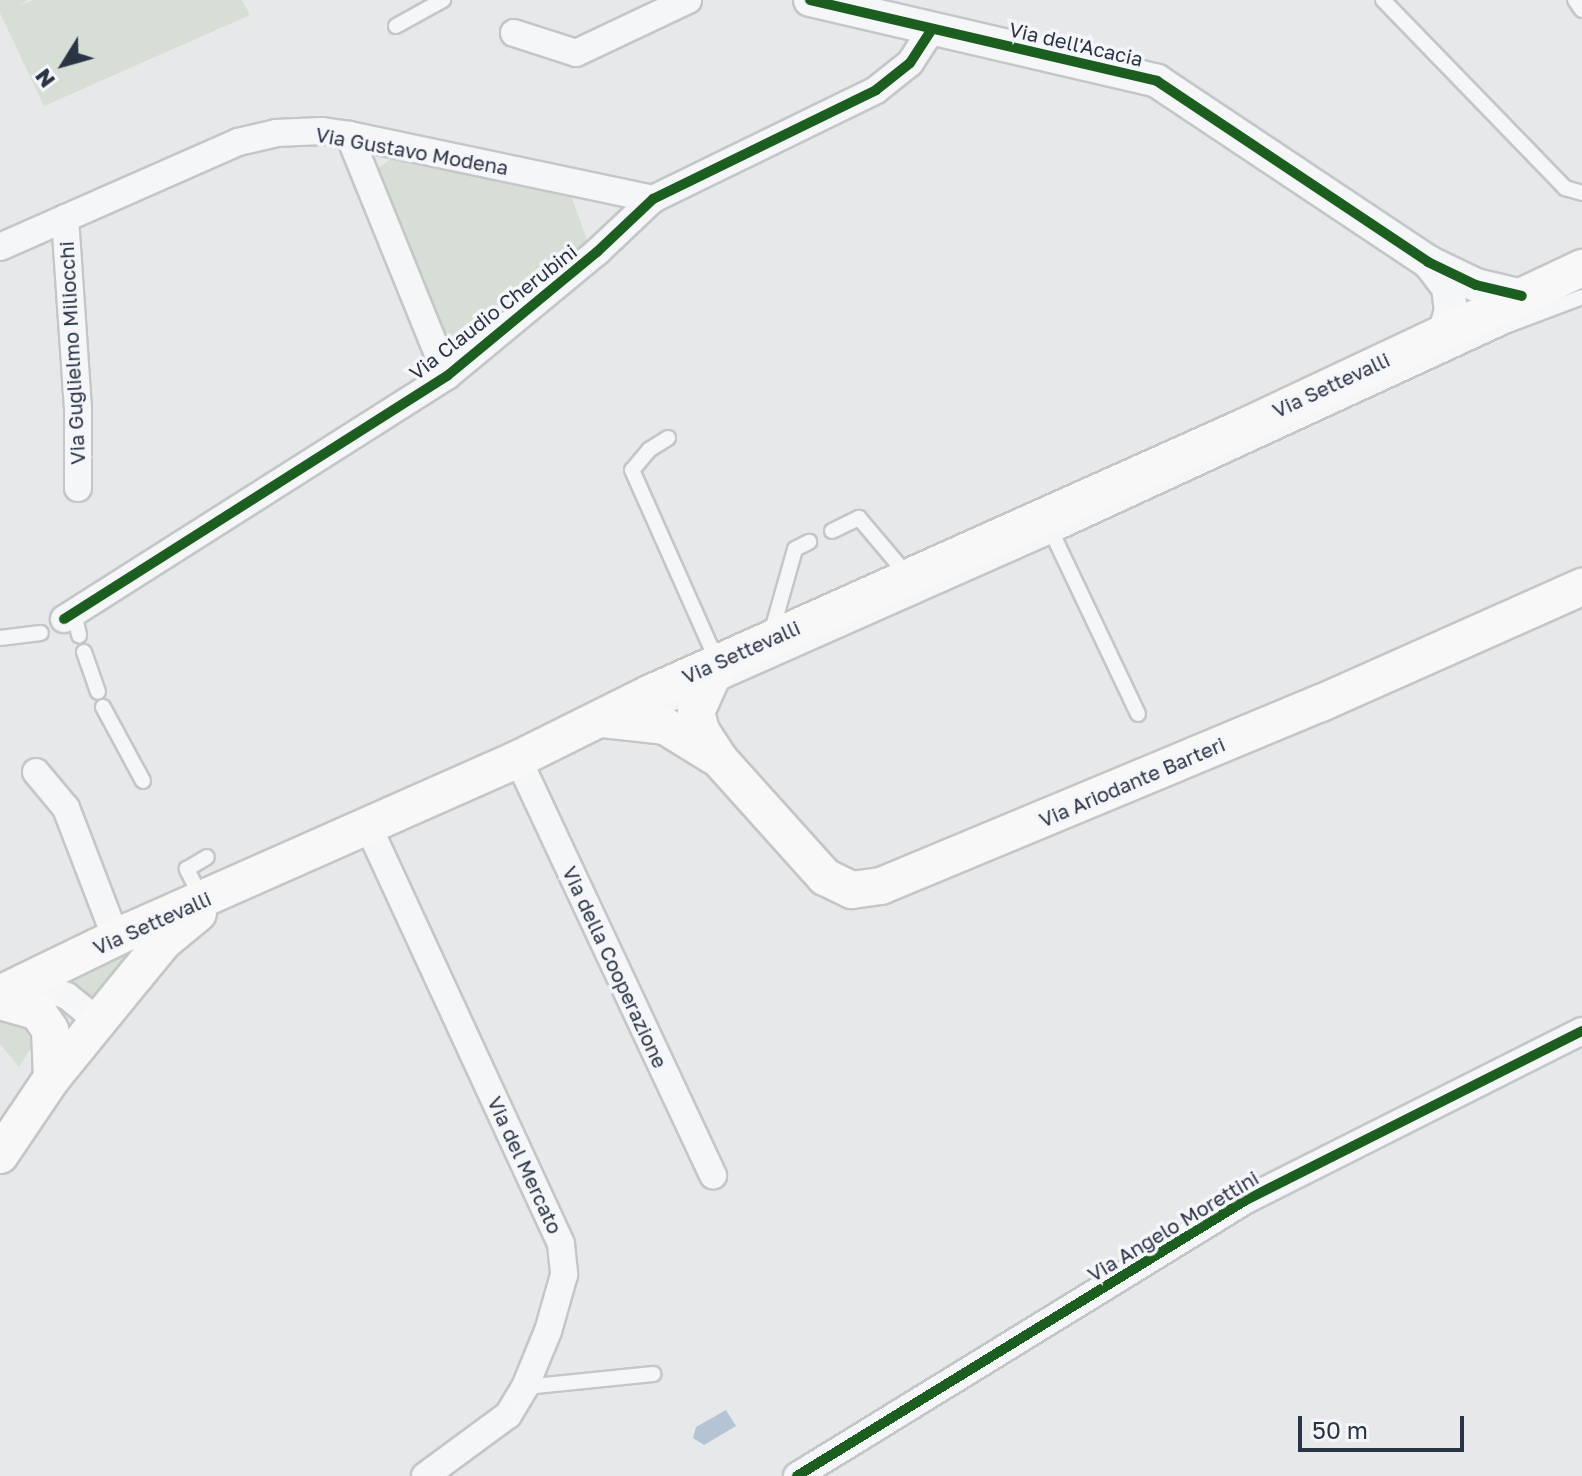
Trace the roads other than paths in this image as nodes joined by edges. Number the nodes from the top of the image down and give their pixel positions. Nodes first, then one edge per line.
1 (443, 0) edge
2 (688, 0) edge
3 (810, 0) edge
4 (1383, 0) edge
5 (1575, 0) edge
6 (897, 10) edge
7 (1582, 10) edge
8 (396, 26) dead end
9 (932, 29) junction
10 (514, 33) dead end
11 (349, 135) junction
12 (1582, 193) edge
13 (653, 199) junction
14 (65, 218) junction
15 (0, 247) edge
16 (1582, 268) edge
17 (1582, 297) edge
18 (1473, 305) junction
19 (447, 376) junction
20 (668, 438) dead end
21 (78, 488) dead end
22 (832, 531) dead end
23 (1053, 535) junction
24 (809, 542) dead end
25 (908, 576) junction
26 (1582, 587) edge
27 (72, 622) dead end
28 (41, 633) dead end
29 (0, 638) edge
30 (770, 639) junction
31 (84, 652) dead end
32 (711, 676) junction
33 (98, 692) dead end
34 (103, 707) dead end
35 (1138, 714) dead end
36 (620, 720) junction
37 (518, 759) junction
38 (719, 759) junction
39 (36, 772) dead end
40 (143, 781) dead end
41 (368, 826) junction
42 (207, 857) dead end
43 (218, 894) junction
44 (123, 935) junction
45 (145, 964) junction
46 (9, 992) edge
47 (99, 1022) junction
48 (1582, 1031) edge
49 (52, 1078) junction
50 (0, 1155) edge
51 (713, 1176) dead end
52 (653, 1374) dead end
53 (525, 1387) junction
54 (425, 1476) edge
55 (797, 1476) edge

1 - 8 lane
2 - 10 street
3 - 6 street, Via dell'Acacia
4 - 12 lane
5 - 7 lane
6 - 9 street, Via dell'Acacia
9 - 13 street, Via Claudio Cherubini
9 - 18 street, Via dell'Acacia
11 - 13 street, Via Gustavo Modena
11 - 14 street, Via Gustavo Modena
11 - 19 street
13 - 19 street, Via Claudio Cherubini
14 - 15 street, Via Gustavo Modena
14 - 21 street, Via Guglielmo Miliocchi
16 - 18 main road, Via Settevalli
17 - 18 main road
18 - 23 lane, Via Settevalli
18 - 25 main road, Via Settevalli
19 - 27 street, Via Claudio Cherubini
20 - 32 lane
22 - 25 lane
23 - 32 lane, Via Settevalli
23 - 35 lane
24 - 30 lane
25 - 30 main road, Via Settevalli
26 - 38 main road, Via Ariodante Barteri
28 - 29 lane
30 - 32 main road, Via Settevalli
31 - 33 lane
32 - 36 main road, Via Settevalli
32 - 38 main road
34 - 40 lane
36 - 37 main road, Via Settevalli
36 - 38 main road
37 - 41 main road, Via Settevalli
37 - 51 street, Via della Cooperazione
39 - 44 street
41 - 43 main road, Via Settevalli
41 - 53 street, Via del Mercato
42 - 43 lane
43 - 44 main road, Via Settevalli
43 - 45 main road
44 - 45 street
44 - 46 main road, Via Settevalli
45 - 47 main road
46 - 47 street
46 - 49 main road
47 - 49 main road
48 - 55 street, Via Angelo Morettini
49 - 50 main road
52 - 53 lane
53 - 54 street, Via del Mercato

